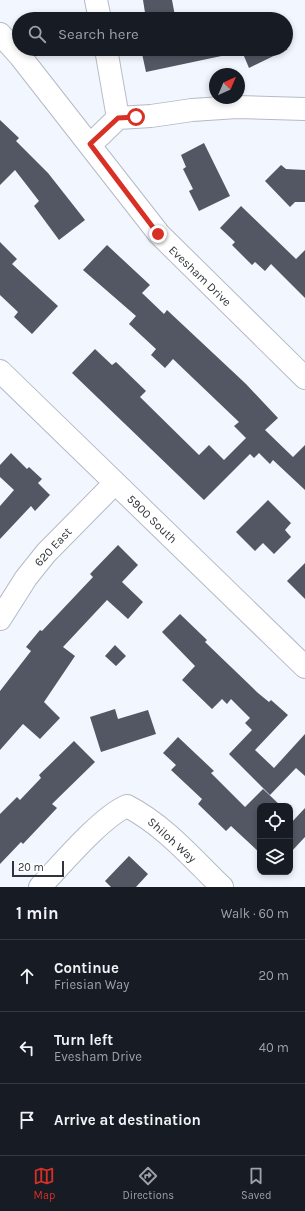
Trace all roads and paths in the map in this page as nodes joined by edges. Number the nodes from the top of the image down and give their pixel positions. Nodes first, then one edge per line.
1 (96, 0) edge
2 (99, 12) edge
3 (0, 34) edge
4 (12, 47) edge
5 (20, 56) edge
6 (107, 56) edge
7 (305, 108) edge
8 (118, 118) junction
9 (90, 144) junction
10 (0, 371) edge
11 (305, 378) edge
12 (115, 483) junction
13 (0, 618) edge
14 (305, 667) edge
15 (40, 887) edge
16 (222, 887) edge

1 - 2 street
3 - 4 street, Evesham Drive
5 - 9 street, Evesham Drive
6 - 8 street
7 - 8 street
8 - 9 street
9 - 11 street, Evesham Drive
10 - 12 street, 5900 South
12 - 13 street, 620 East
12 - 14 street, 5900 South
15 - 16 street, Shiloh Way

